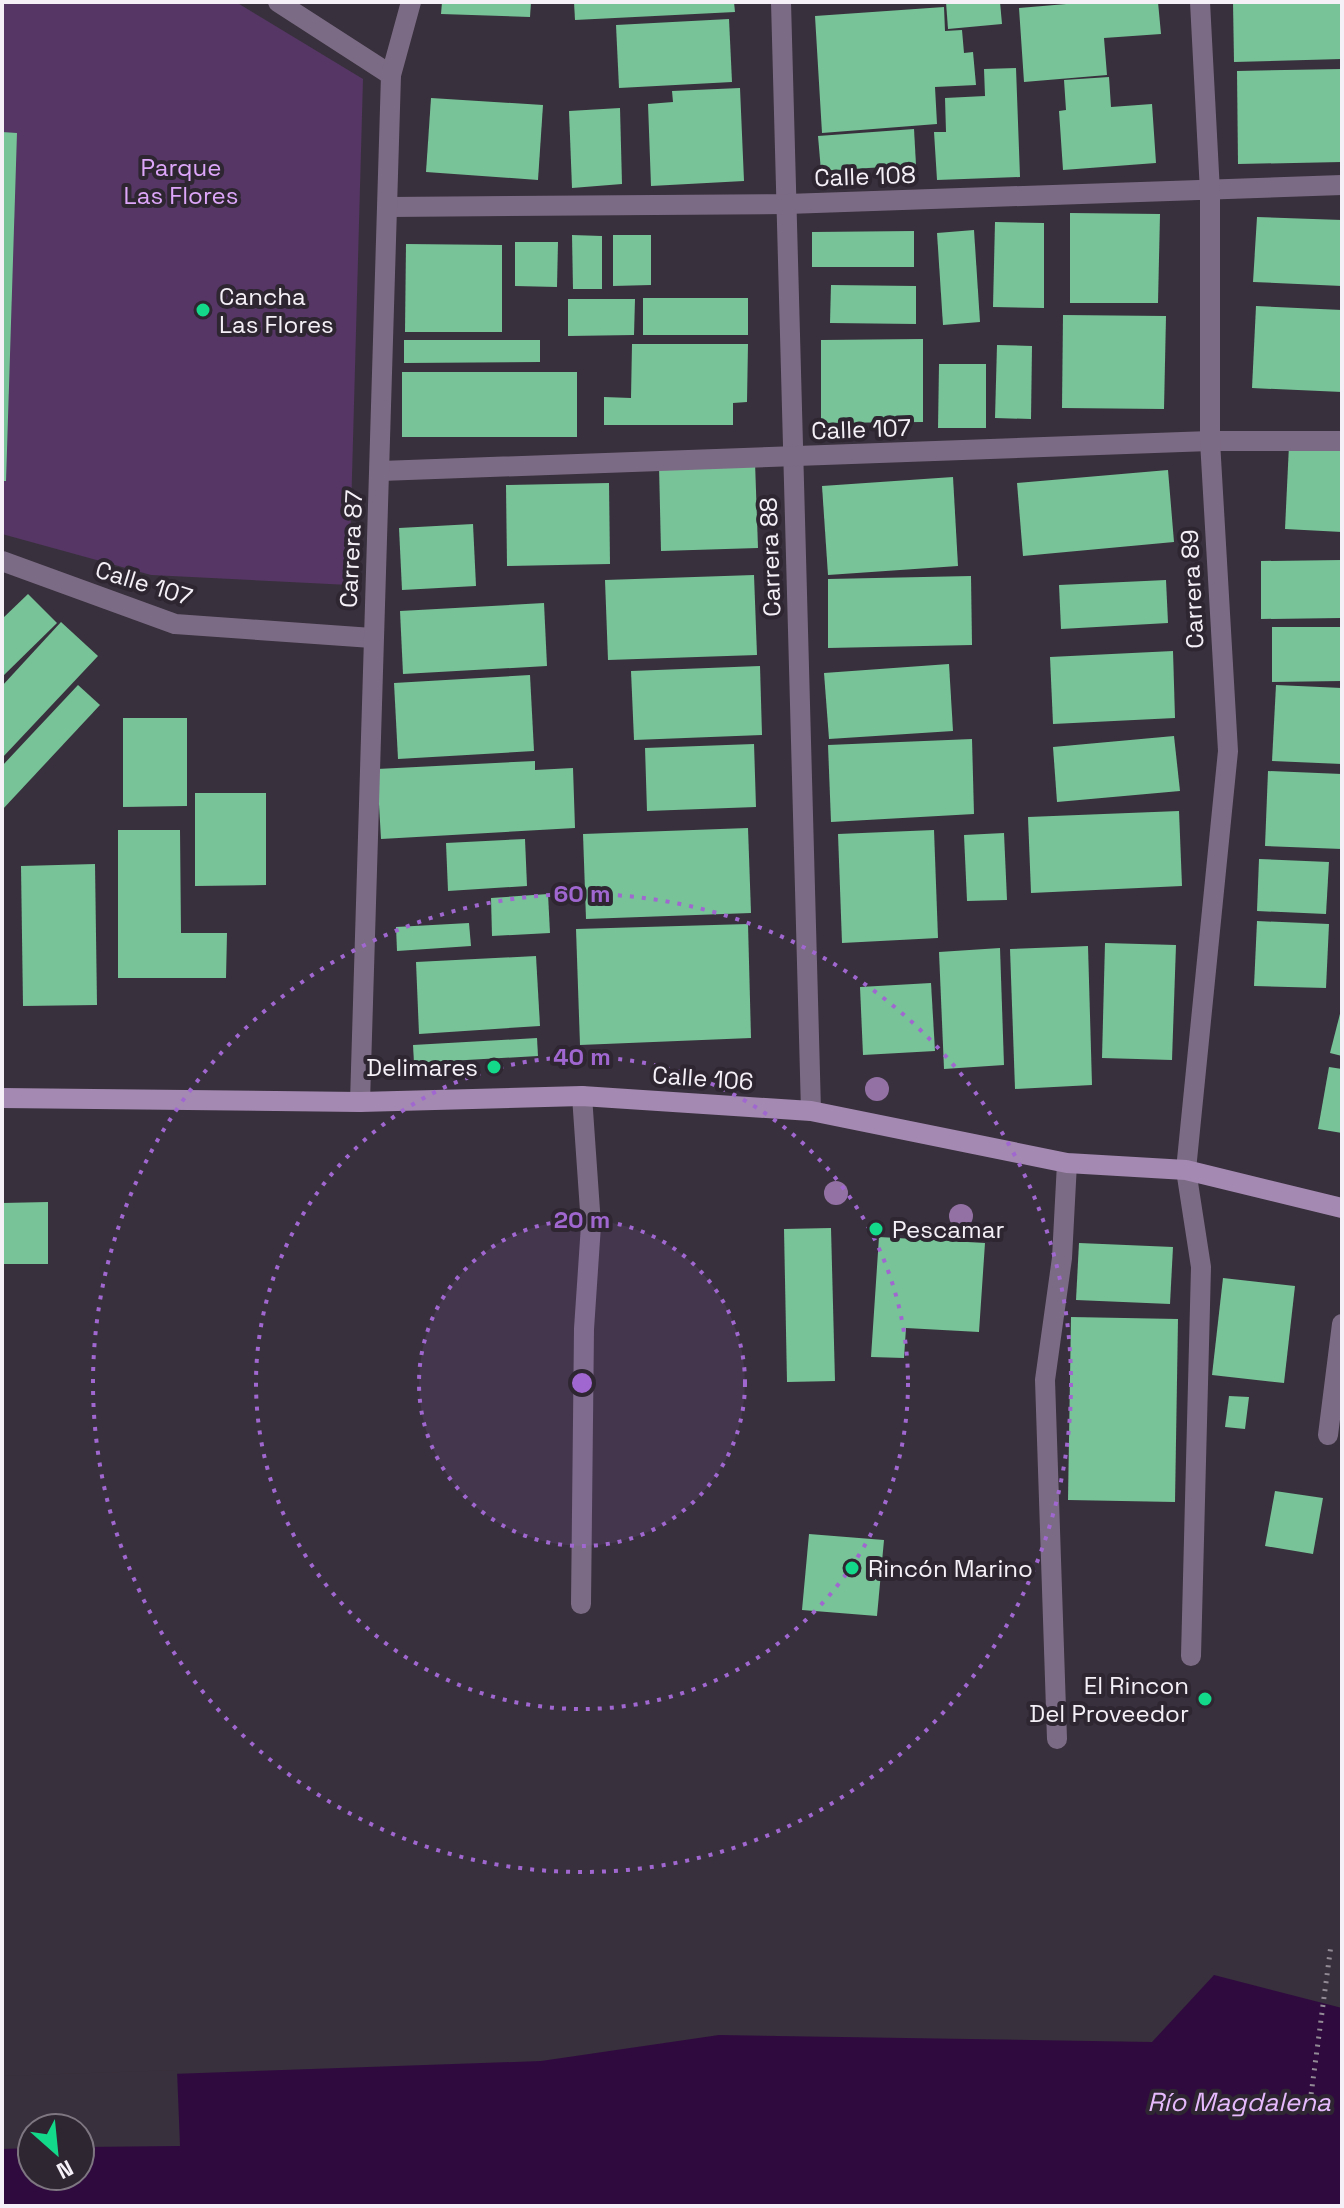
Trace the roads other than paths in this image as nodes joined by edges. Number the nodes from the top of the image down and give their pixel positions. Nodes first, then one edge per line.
1 (278, 2) edge
2 (411, 2) edge
3 (781, 2) edge
4 (1200, 2) edge
5 (391, 75) junction
6 (1342, 185) edge
7 (1210, 192) junction
8 (787, 204) junction
9 (389, 207) junction
10 (1210, 441) junction
11 (1342, 441) edge
12 (793, 458) junction
13 (381, 471) junction
14 (2, 561) edge
15 (372, 638) junction
16 (582, 1096) junction
17 (2, 1098) edge
18 (360, 1102) junction
19 (811, 1111) junction
20 (1067, 1163) junction
21 (1186, 1170) junction
22 (1342, 1208) edge
23 (1342, 1324) edge
24 (1328, 1435) dead end
25 (581, 1604) dead end
26 (1191, 1656) dead end
27 (1057, 1739) dead end

1 - 5 street
2 - 5 street, Carrera 87
3 - 8 street, Carrera 88
4 - 7 street, Carrera 89
5 - 9 street, Carrera 87
6 - 7 street, Calle 108
7 - 8 street, Calle 108
7 - 10 street, Carrera 89
8 - 9 street, Calle 108
8 - 12 street, Carrera 88
9 - 13 street, Carrera 87
10 - 11 street, Calle 107
10 - 12 street, Calle 107
10 - 21 street, Carrera 89
12 - 13 street, Calle 107
12 - 19 street, Carrera 88
13 - 15 street, Carrera 87
14 - 15 street, Calle 107
15 - 18 street, Carrera 87
16 - 18 street, Calle 106
16 - 19 street, Calle 106
16 - 25 street
17 - 18 street, Calle 106
19 - 20 street, Calle 106
20 - 21 street, Calle 106
20 - 27 street
21 - 22 street, Calle 106
21 - 26 street, Carrera 89
23 - 24 street

